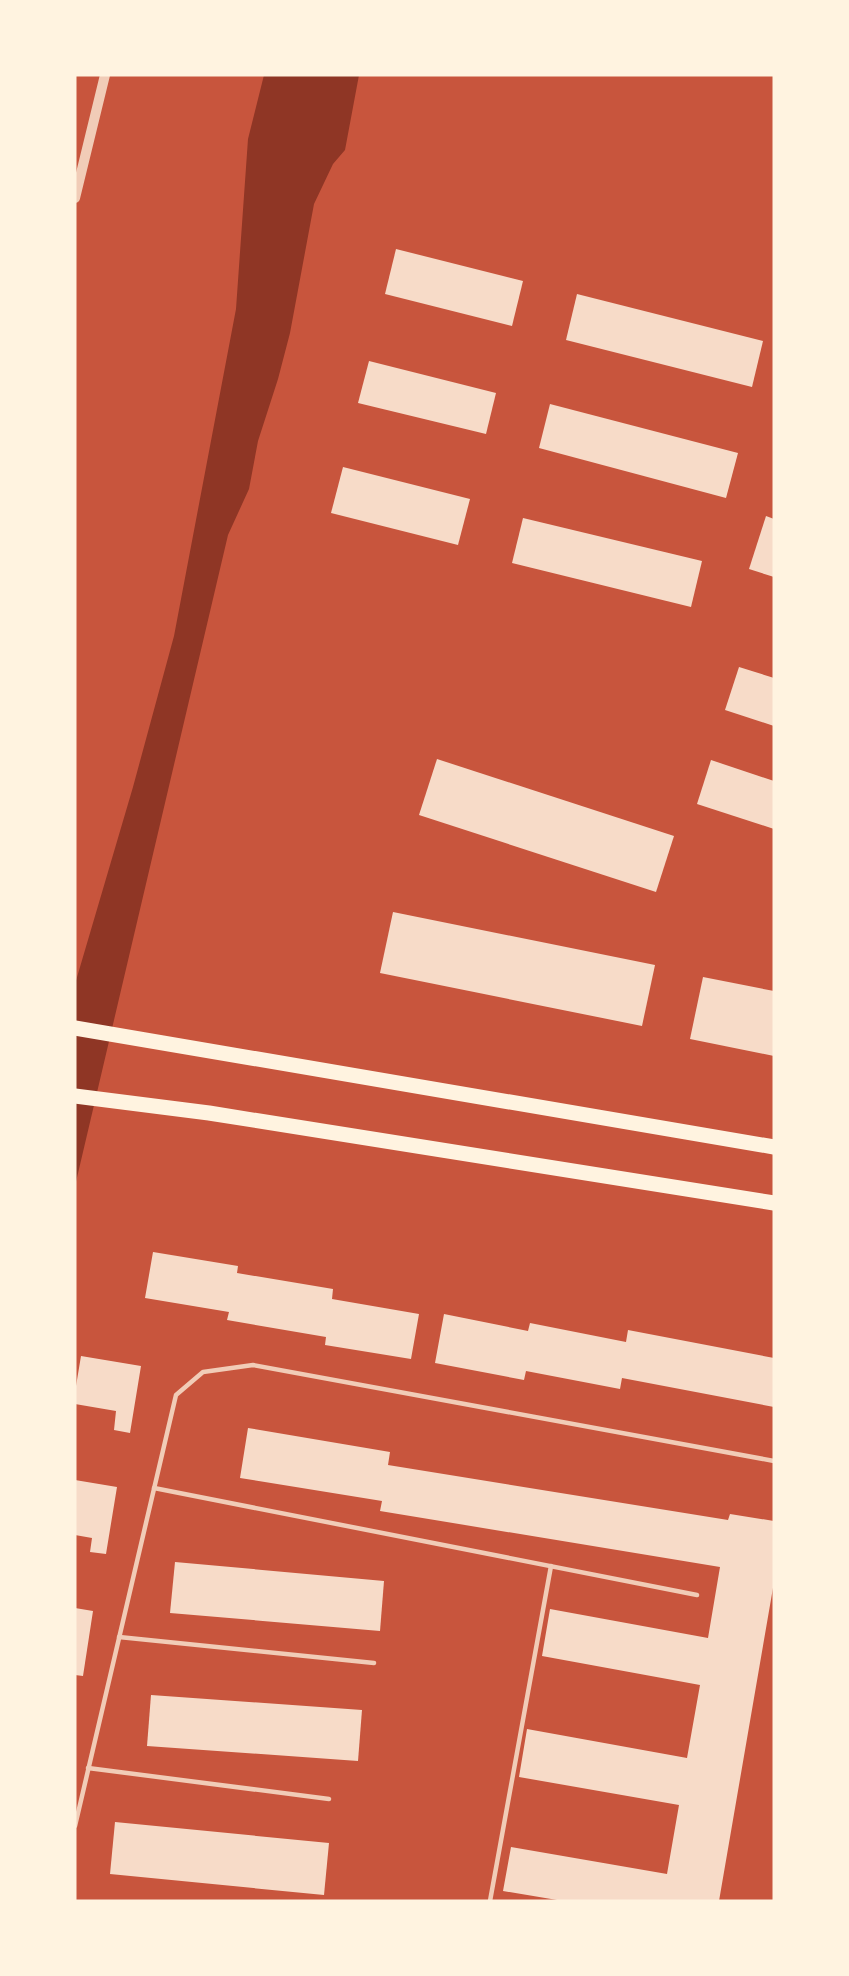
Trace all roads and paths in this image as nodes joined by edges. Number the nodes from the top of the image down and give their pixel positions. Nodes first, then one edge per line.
1 (105, 75) edge
2 (75, 198) edge
3 (75, 1028) edge
4 (75, 1096) edge
5 (774, 1147) edge
6 (774, 1203) edge
7 (774, 1461) edge
8 (154, 1488) junction
9 (551, 1566) junction
10 (697, 1595) dead end
11 (119, 1637) junction
12 (374, 1663) dead end
13 (88, 1768) junction
14 (329, 1799) dead end
15 (75, 1826) edge
16 (490, 1901) edge

1 - 2 street
3 - 5 main road
4 - 6 main road
7 - 8 lane
8 - 9 lane
8 - 11 lane
9 - 10 lane
9 - 16 lane
11 - 12 lane
11 - 13 lane
13 - 14 lane
13 - 15 lane

